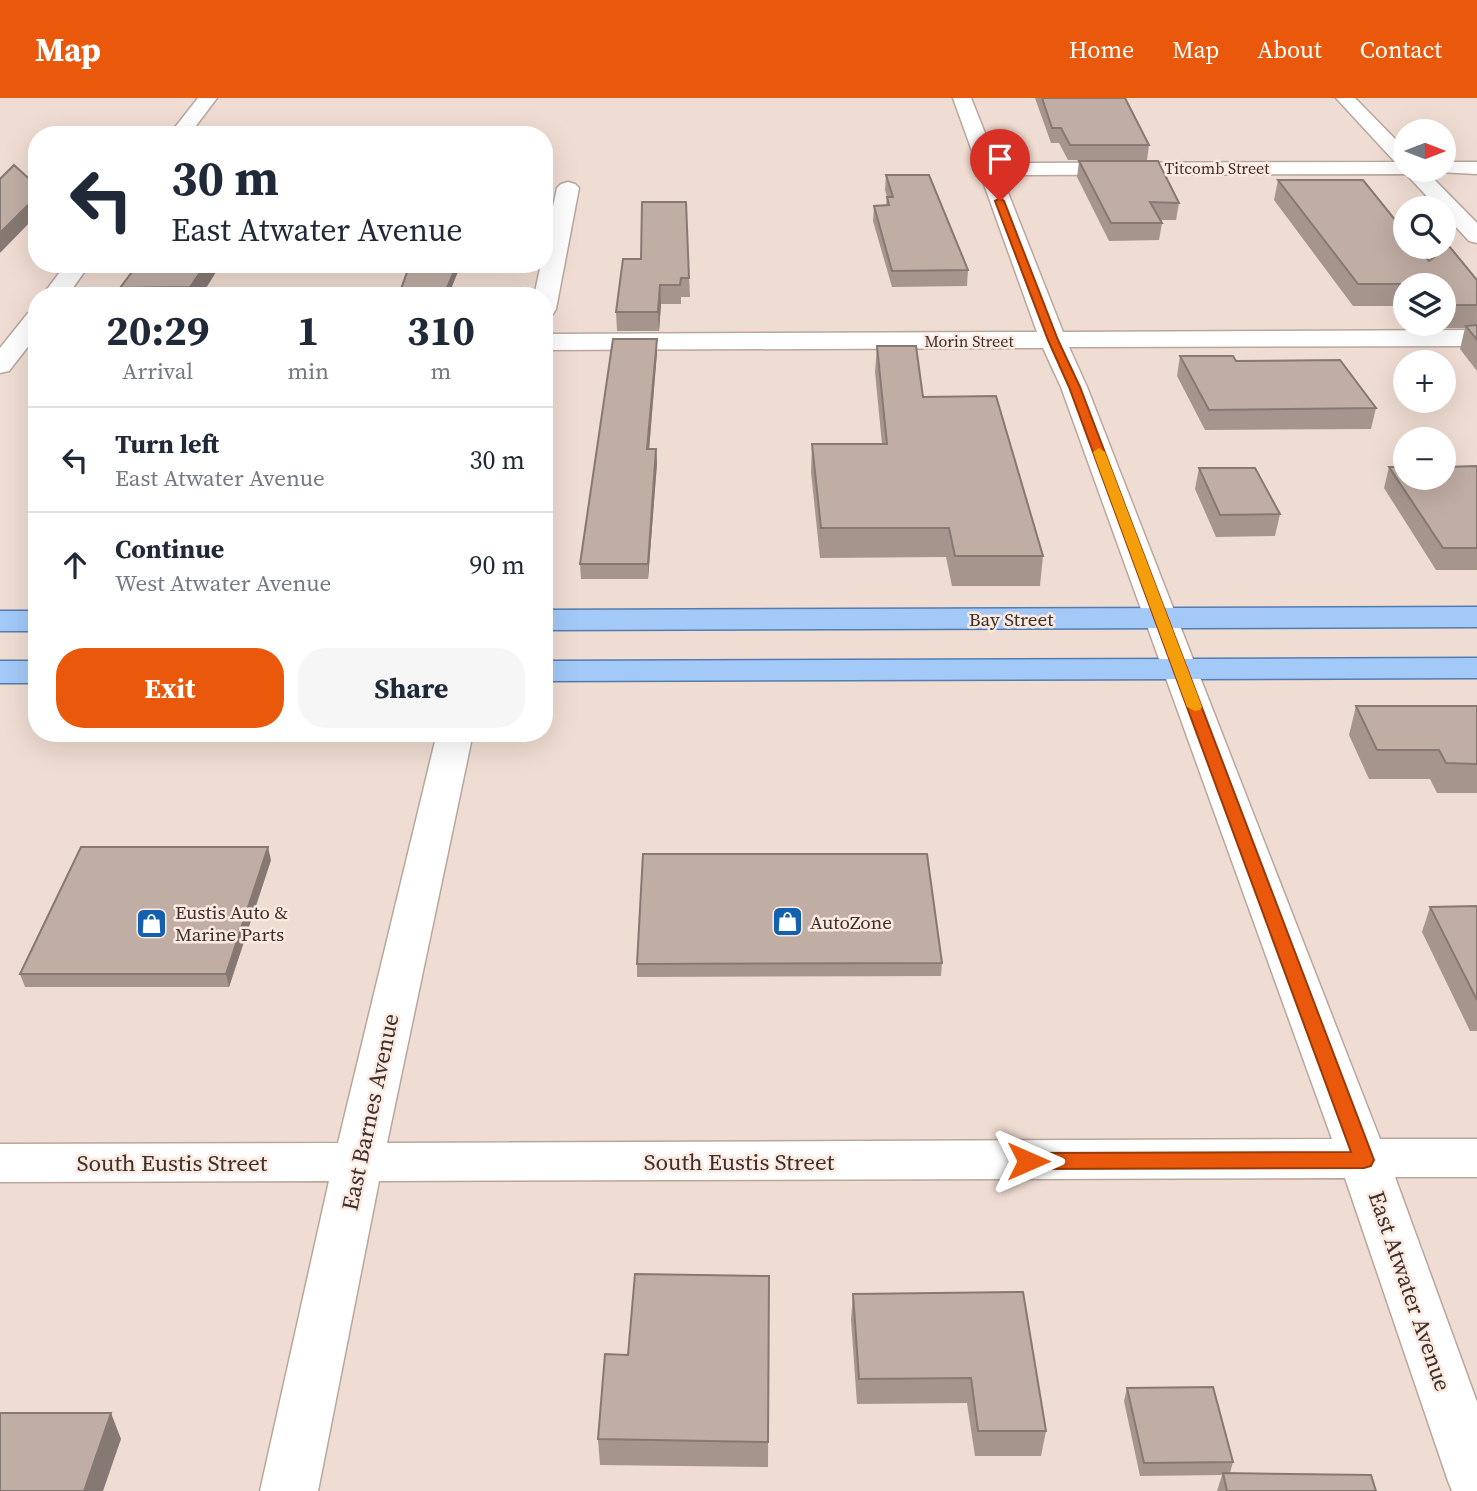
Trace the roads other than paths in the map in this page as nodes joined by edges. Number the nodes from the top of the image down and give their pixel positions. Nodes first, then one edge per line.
1 (208, 98) edge
2 (962, 98) edge
3 (1345, 98) edge
4 (186, 126) edge
5 (1393, 148) edge
6 (1393, 168) edge
7 (1456, 168) edge
8 (1477, 168) edge
9 (988, 169) junction
10 (1425, 182) edge
11 (568, 188) dead end
12 (1477, 236) edge
13 (553, 264) edge
14 (1477, 338) edge
15 (1053, 340) junction
16 (553, 342) edge
17 (18, 343) edge
18 (0, 365) edge
19 (1477, 617) edge
20 (1161, 618) junction
21 (553, 620) edge
22 (0, 621) edge
23 (28, 621) edge
24 (1477, 668) edge
25 (1181, 669) junction
26 (553, 671) edge
27 (0, 672) edge
28 (28, 672) edge
29 (453, 742) edge
30 (1477, 1158) edge
31 (1364, 1160) junction
32 (0, 1163) edge
33 (358, 1163) junction
34 (1477, 1481) edge
35 (289, 1491) edge

1 - 4 street
2 - 9 street, East Atwater Avenue
3 - 5 street
6 - 9 street, Titcomb Street
7 - 8 street
9 - 15 street, East Atwater Avenue
10 - 12 street
11 - 13 street
14 - 15 street, Morin Street
15 - 16 street, Morin Street
15 - 20 street, East Atwater Avenue
17 - 18 street
19 - 20 main road, Bay Street
20 - 21 main road, Bay Street
20 - 25 street, East Atwater Avenue
22 - 23 main road
24 - 25 main road
25 - 26 main road
25 - 31 street, East Atwater Avenue
27 - 28 main road
29 - 33 street, East Barnes Avenue
30 - 31 street, South Eustis Street
31 - 33 street, South Eustis Street
31 - 34 street, East Atwater Avenue
32 - 33 street, South Eustis Street
33 - 35 street, East Barnes Avenue

